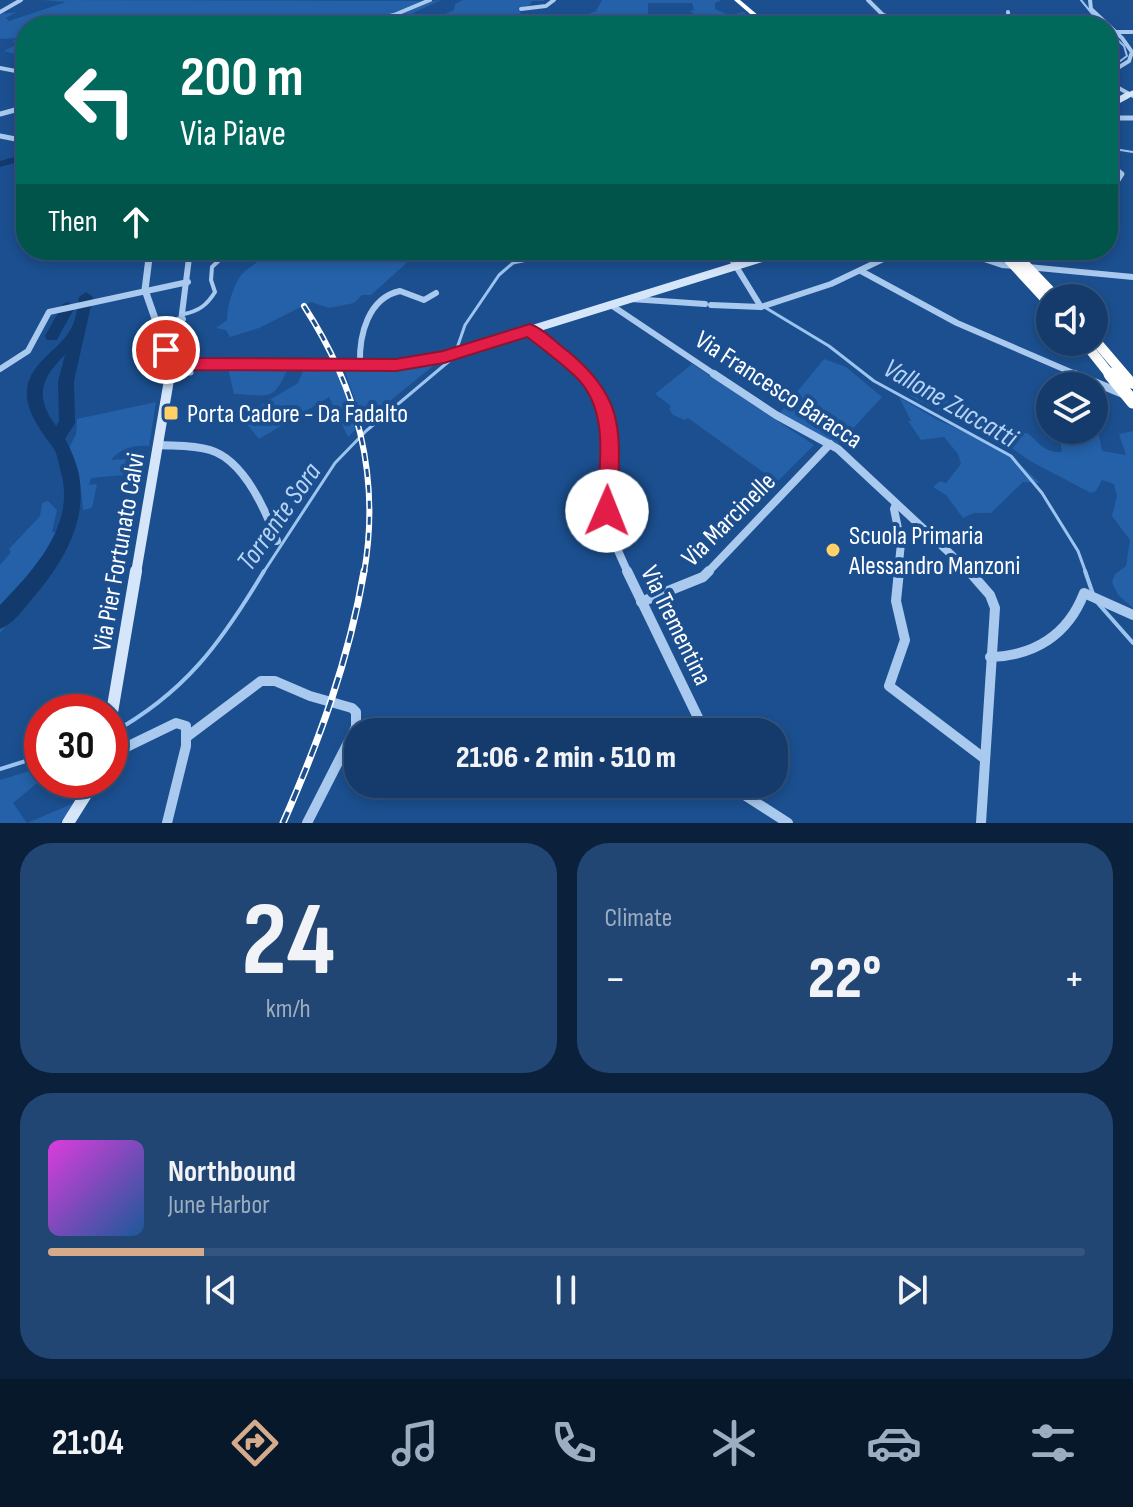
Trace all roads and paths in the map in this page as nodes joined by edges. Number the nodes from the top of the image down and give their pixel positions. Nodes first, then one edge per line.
1 (21, 0) edge
2 (430, 0) edge
3 (554, 0) edge
4 (737, 0) edge
5 (750, 0) edge
6 (868, 0) edge
7 (521, 9) dead end
8 (0, 12) edge
9 (1008, 12) dead end
10 (390, 16) edge
11 (756, 16) edge
12 (767, 16) edge
13 (886, 16) edge
14 (1008, 16) edge
15 (1118, 33) edge
16 (1118, 67) edge
17 (149, 260) edge
18 (189, 260) edge
19 (219, 260) edge
20 (733, 260) edge
21 (739, 260) edge
22 (756, 260) edge
23 (882, 260) edge
24 (987, 260) edge
25 (1009, 260) edge
26 (1021, 260) edge
27 (737, 266) junction
28 (861, 271) junction
29 (1133, 277) edge
30 (188, 282) junction
31 (1044, 284) edge
32 (1036, 289) edge
33 (145, 290) junction
34 (436, 293) dead end
35 (630, 299) junction
36 (611, 305) junction
37 (761, 307) junction
38 (183, 317) junction
39 (154, 324) junction
40 (530, 330) junction
41 (179, 337) dead end
42 (167, 355) junction
43 (1096, 356) edge
44 (1108, 356) edge
45 (233, 364) junction
46 (360, 364) junction
47 (201, 365) junction
48 (0, 369) edge
49 (190, 372) junction
50 (170, 373) junction
51 (1133, 385) edge
52 (168, 388) junction
53 (1133, 400) edge
54 (830, 444) junction
55 (159, 445) junction
56 (896, 504) junction
57 (277, 541) dead end
58 (641, 602) junction
59 (1133, 615) edge
60 (990, 657) junction
61 (115, 694) edge
62 (698, 718) edge
63 (188, 736) junction
64 (128, 746) edge
65 (985, 759) junction
66 (84, 798) edge
67 (749, 798) edge
68 (68, 823) edge
69 (167, 823) edge
70 (307, 823) edge
71 (788, 823) edge
72 (981, 823) edge

1 - 8 street
2 - 10 street
3 - 7 street
4 - 11 highway
5 - 12 highway
6 - 13 street
9 - 14 street
15 - 16 street
17 - 33 street
18 - 30 street
19 - 38 street
20 - 27 street
21 - 27 street
22 - 27 main road
23 - 28 street
24 - 29 street
25 - 32 highway, bridge
26 - 31 highway, bridge
27 - 35 main road
27 - 37 street
28 - 37 street
28 - 53 street
30 - 33 street
30 - 38 street
33 - 39 street
33 - 48 street
34 - 46 street
35 - 36 main road
35 - 37 street
36 - 40 main road
36 - 54 street, Via Francesco Baracca
38 - 39 street
38 - 41 street
39 - 42 street
40 - 46 main road
40 - 58 street, Via Trementina
42 - 47 street
42 - 50 street
43 - 53 highway, bridge
44 - 51 highway
45 - 46 main road
45 - 47 main road
45 - 49 main road
47 - 50 main road
49 - 50 street
49 - 52 main road
50 - 52 main road, Via Pier Fortunato Calvi
52 - 55 main road, Via Pier Fortunato Calvi
54 - 56 street, Via Francesco Baracca
54 - 58 street, Via Marcinelle
55 - 57 street
55 - 61 main road, Via Pier Fortunato Calvi
56 - 60 street, Via Francesco Baracca
56 - 65 street
58 - 62 street, Via Trementina
59 - 60 street
60 - 65 street, Via Francesco Baracca
63 - 64 street
63 - 69 street
63 - 70 street
65 - 72 street, Via Francesco Baracca
66 - 68 main road
67 - 71 street

